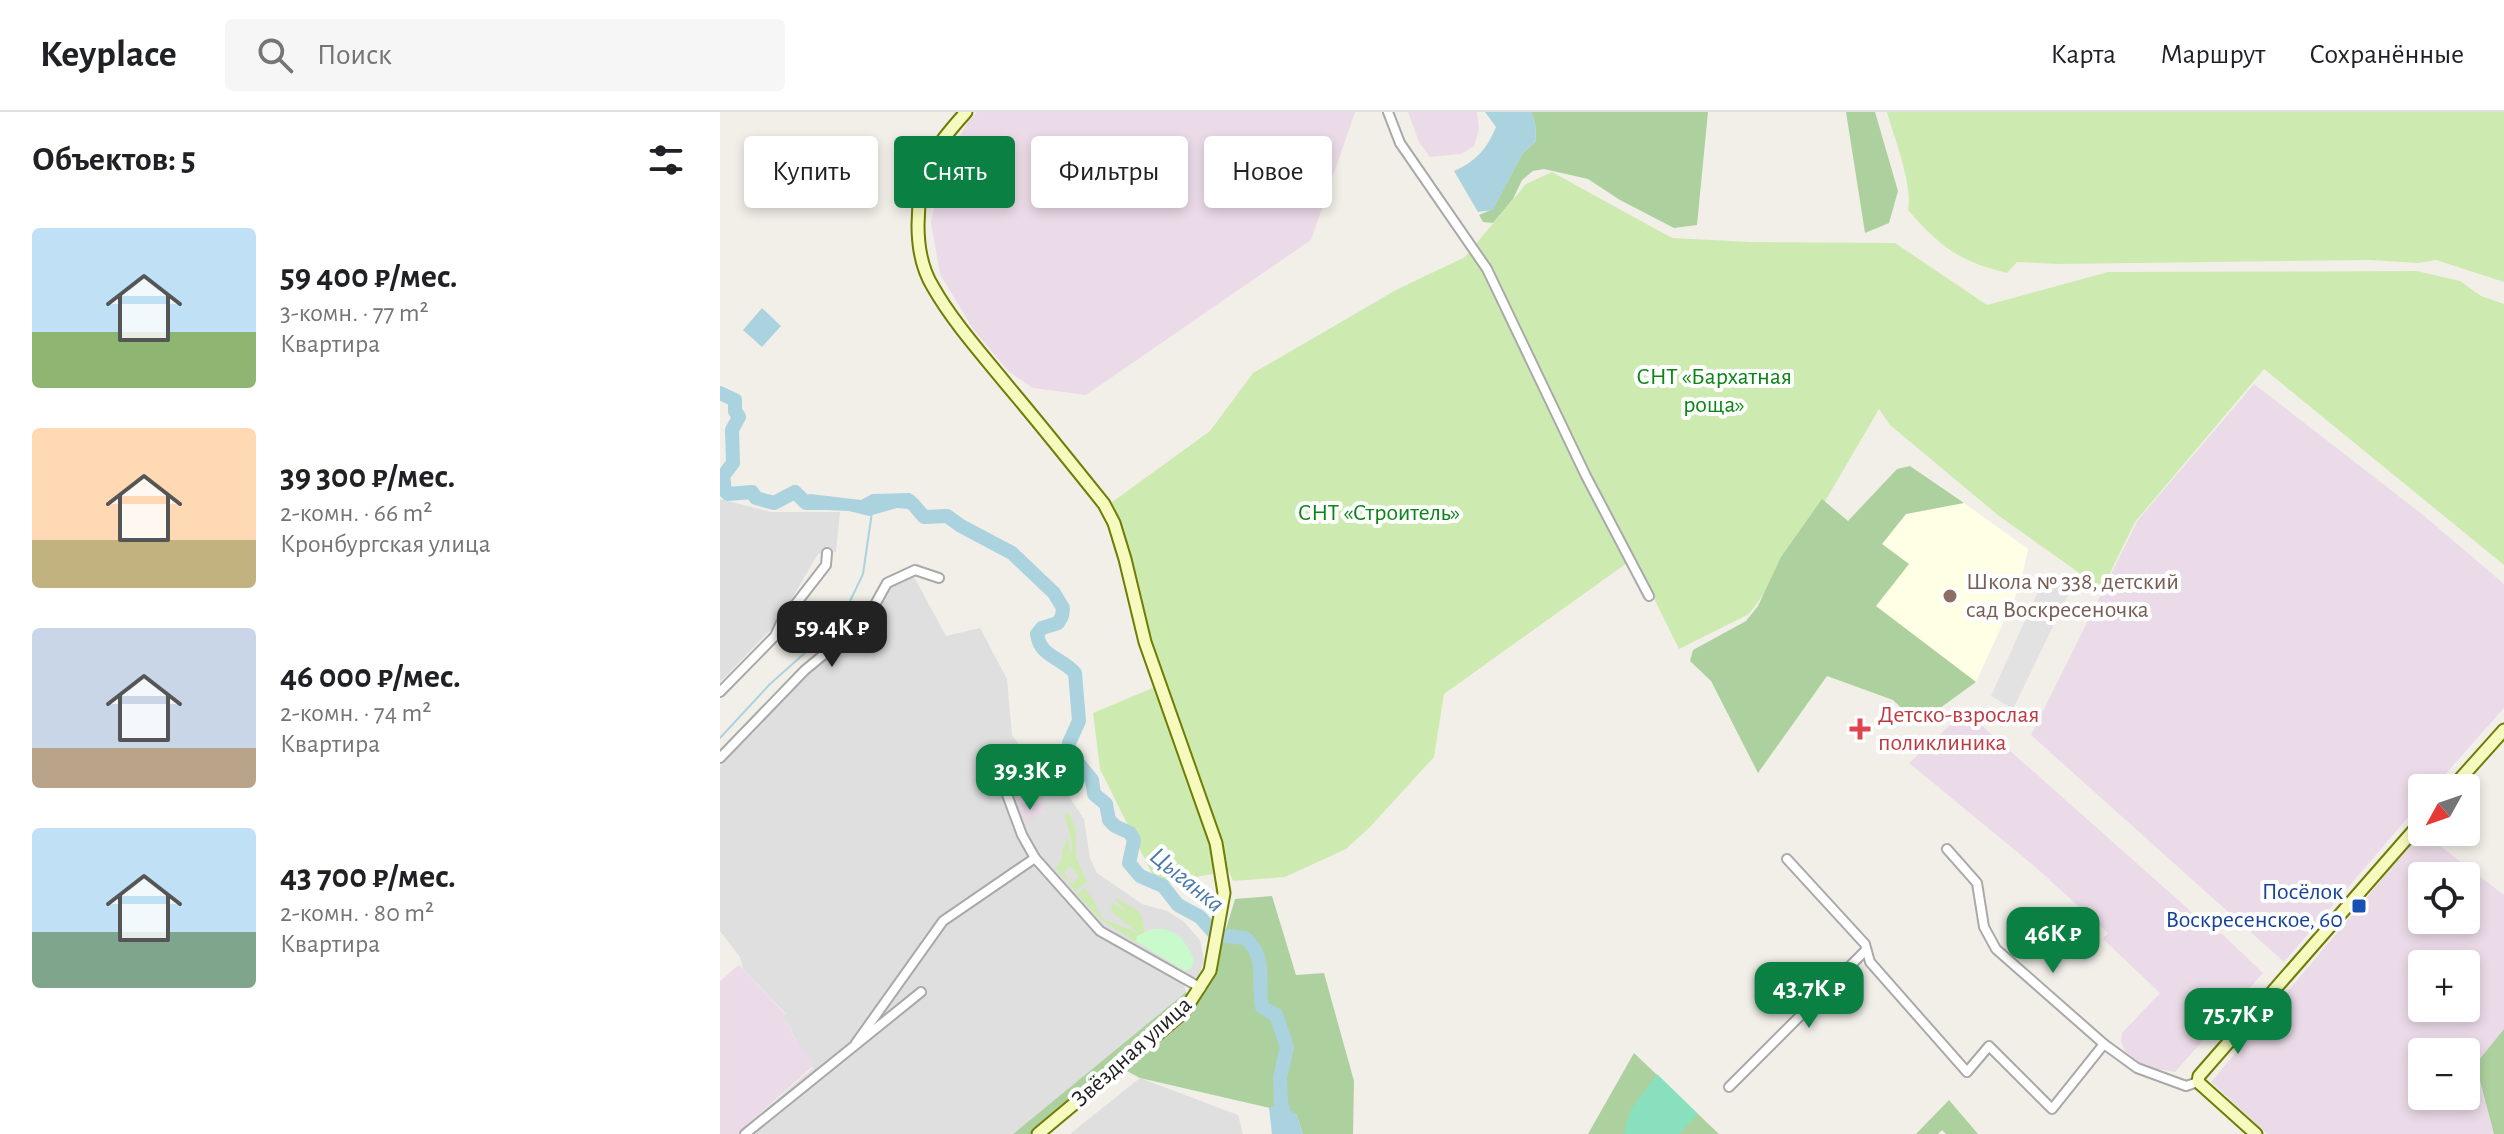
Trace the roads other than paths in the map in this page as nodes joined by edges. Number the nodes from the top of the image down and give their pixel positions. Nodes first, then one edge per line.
1 (966, 112) edge
2 (1388, 112) edge
3 (827, 553) dead end
4 (939, 578) dead end
5 (1649, 596) dead end
6 (720, 692) edge
7 (2504, 730) edge
8 (721, 756) edge
9 (2465, 774) edge
10 (1002, 781) dead end
11 (2408, 837) edge
12 (1947, 849) dead end
13 (1035, 858) junction
14 (1787, 859) dead end
15 (1866, 950) junction
16 (1201, 988) junction
17 (921, 992) dead end
18 (856, 1043) junction
19 (2104, 1044) junction
20 (2198, 1082) junction
21 (1729, 1087) dead end
22 (745, 1134) edge
23 (1038, 1134) edge
24 (2256, 1134) edge

1 - 16 street, Звёздная улица
2 - 5 street
3 - 6 street
4 - 8 street
7 - 9 street
10 - 13 street
11 - 20 street
12 - 19 street
13 - 16 street
13 - 18 street
14 - 15 street
15 - 19 street
15 - 21 street
16 - 23 street, Звёздная улица
17 - 18 street
18 - 22 street
19 - 20 street
20 - 24 street

